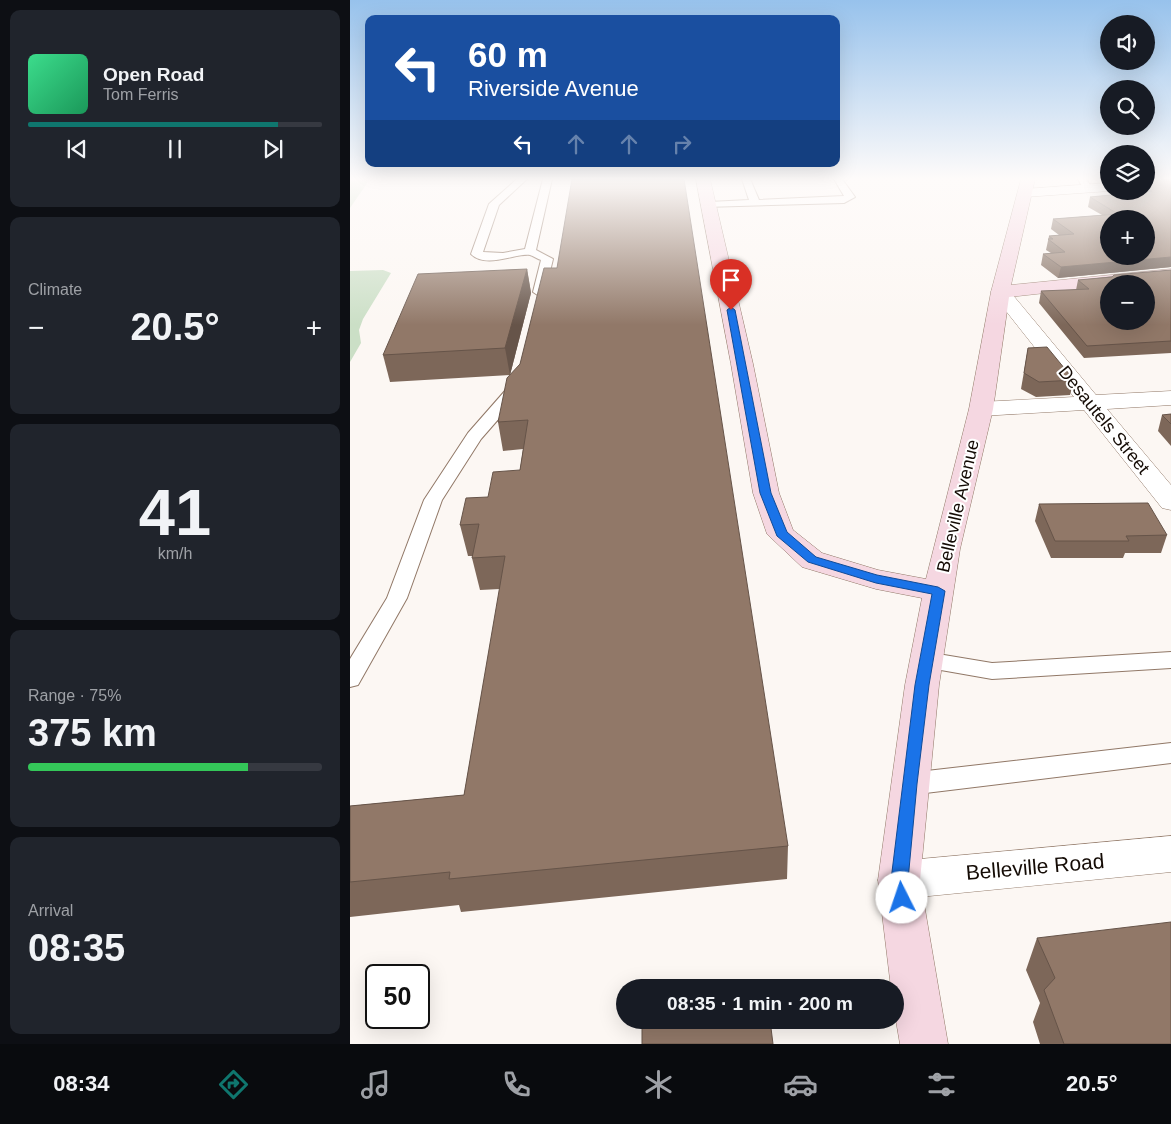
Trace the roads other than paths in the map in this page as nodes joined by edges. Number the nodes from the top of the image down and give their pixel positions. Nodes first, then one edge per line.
1 (486, 228) edge
2 (536, 228) edge
3 (714, 228) edge
4 (1016, 228) edge
5 (530, 251) junction
6 (1171, 274) edge
7 (1000, 292) junction
8 (536, 306) edge
9 (520, 372) edge
10 (1171, 398) edge
11 (1090, 403) junction
12 (981, 409) junction
13 (1171, 502) edge
14 (938, 591) junction
15 (926, 660) junction
16 (1171, 660) edge
17 (350, 679) edge
18 (1171, 753) edge
19 (909, 784) junction
20 (1171, 854) edge
21 (900, 880) junction
22 (924, 1044) edge

1 - 5 lane
2 - 5 lane
3 - 14 main road
4 - 7 main road, Belleville Avenue
5 - 8 lane
6 - 7 main road
7 - 11 street, Desautels Street
7 - 12 main road, Belleville Avenue
9 - 17 lane
10 - 11 street
11 - 12 street
11 - 13 street, Desautels Street
12 - 14 main road, Belleville Avenue
14 - 15 main road, Belleville Avenue
15 - 16 lane
15 - 19 main road, Belleville Avenue
18 - 19 lane
19 - 21 main road, Belleville Avenue
20 - 21 street, Belleville Road
21 - 22 main road, Belleville Avenue

